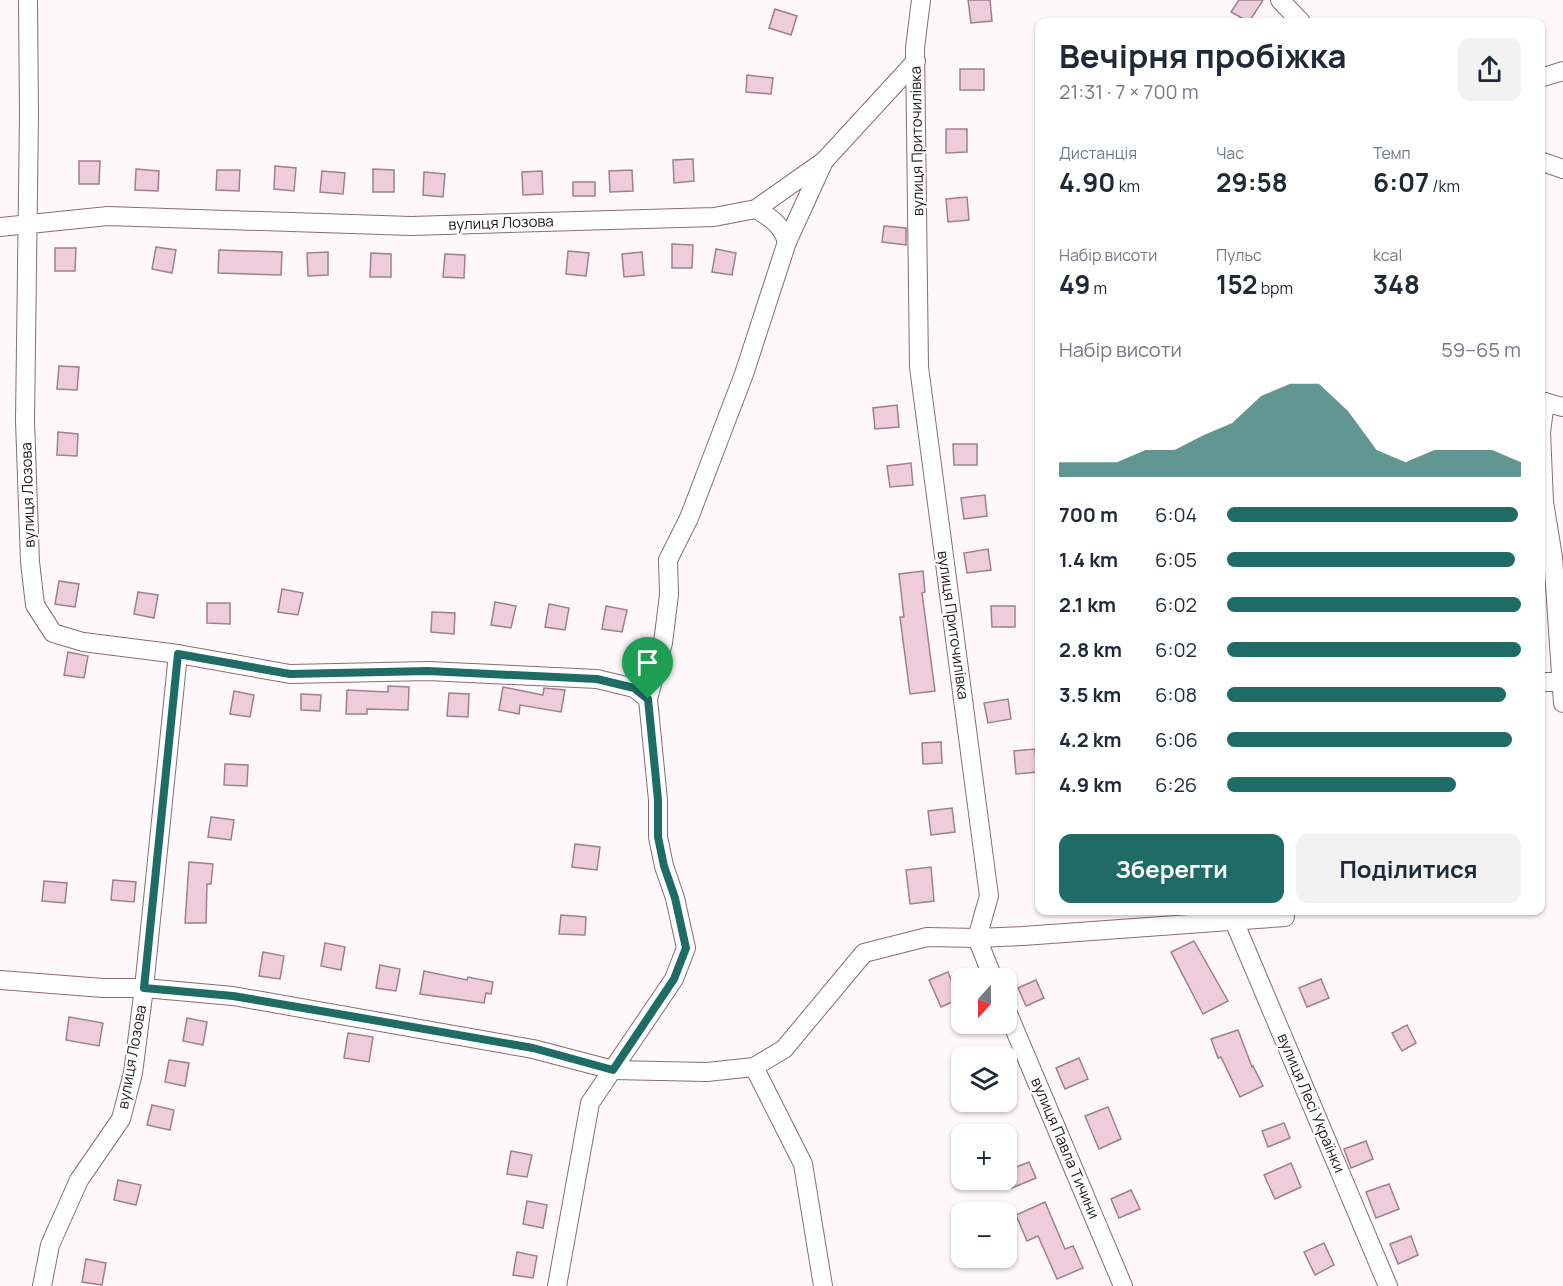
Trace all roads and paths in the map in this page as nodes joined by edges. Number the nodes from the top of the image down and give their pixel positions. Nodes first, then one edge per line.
1 (28, 0) edge
2 (921, 0) edge
3 (1279, 0) edge
4 (1281, 18) edge
5 (1297, 18) edge
6 (916, 61) junction
7 (1563, 71) edge
8 (1545, 76) edge
9 (824, 161) junction
10 (1545, 163) edge
11 (1563, 169) edge
12 (756, 209) junction
13 (27, 225) junction
14 (0, 227) edge
15 (787, 242) junction
16 (1545, 402) edge
17 (1563, 407) edge
18 (1545, 508) edge
19 (178, 654) junction
20 (1545, 682) edge
21 (1562, 682) edge
22 (648, 699) junction
23 (1563, 703) edge
24 (1285, 917) dead end
25 (1234, 921) junction
26 (976, 938) junction
27 (989, 968) edge
28 (0, 980) edge
29 (144, 988) junction
30 (1017, 1034) edge
31 (754, 1067) junction
32 (613, 1070) junction
33 (42, 1286) edge
34 (557, 1286) edge
35 (823, 1286) edge
36 (1123, 1286) edge
37 (1388, 1286) edge

1 - 13 street, вулиця Лозова
2 - 6 street, вулиця Приточилівка
3 - 4 street
3 - 5 street
6 - 9 street, вулиця Лозова
6 - 26 street, вулиця Приточилівка
7 - 8 street
9 - 12 street, вулиця Лозова
9 - 15 street
10 - 11 street
12 - 13 street, вулиця Лозова
12 - 15 street
13 - 14 street, вулиця Лозова
13 - 19 street, вулиця Лозова
15 - 22 street
16 - 17 street
18 - 21 street
19 - 22 street, вулиця Лозова
19 - 29 street, вулиця Лозова
20 - 21 street
21 - 23 street
22 - 32 street
24 - 25 street
25 - 26 street
25 - 37 street, вулиця Лесі Українки
26 - 27 street
26 - 31 street
28 - 29 street, вулиця Лозова
29 - 32 street, вулиця Лозова
29 - 33 street, вулиця Лозова
30 - 36 street, вулиця Павла Тичини
31 - 32 street, вулиця Лозова
31 - 35 street
32 - 34 street

